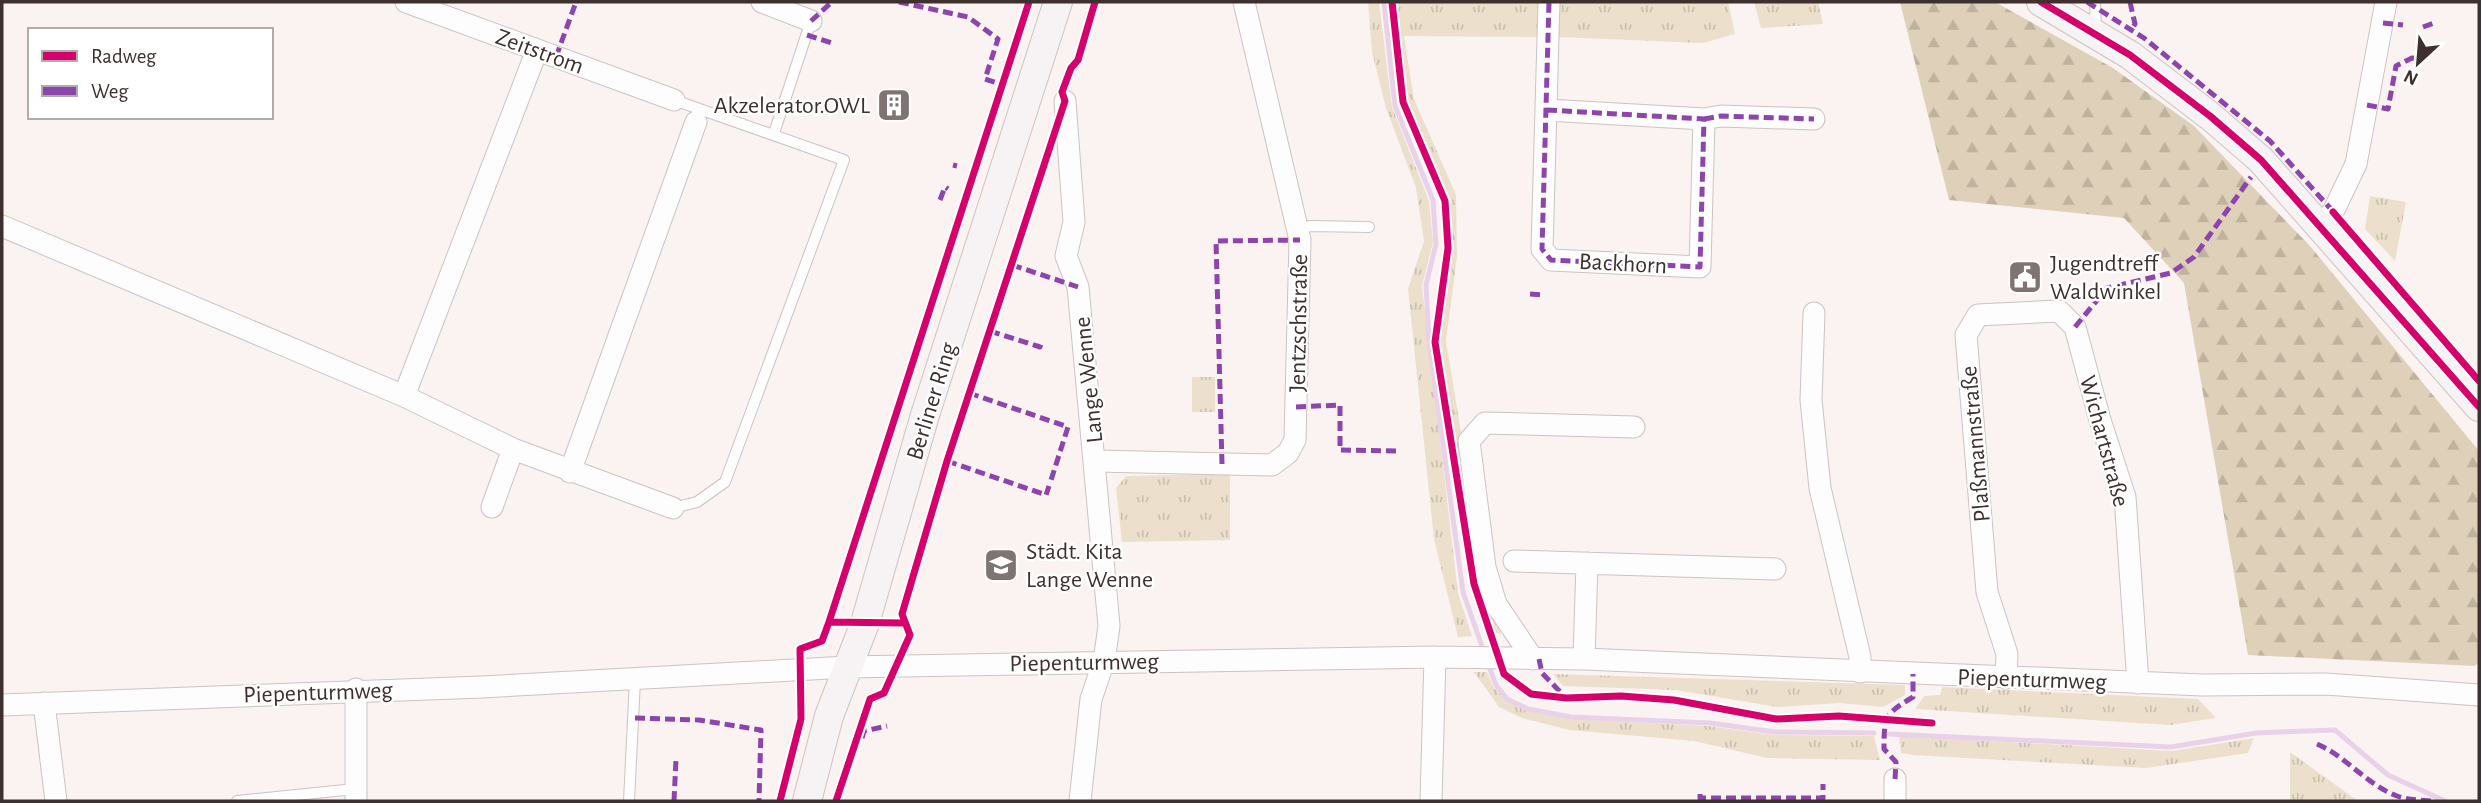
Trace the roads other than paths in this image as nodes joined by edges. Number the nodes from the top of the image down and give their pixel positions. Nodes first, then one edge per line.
1 (406, 2) edge
2 (1058, 2) edge
3 (1244, 2) edge
4 (1549, 2) edge
5 (2041, 2) edge
6 (2095, 2) edge
7 (2386, 2) edge
8 (769, 5) edge
9 (811, 22) joint
10 (2096, 33) junction
11 (537, 50) junction
12 (674, 100) joint
13 (1065, 101) dead end
14 (1547, 110) junction
15 (1814, 118) dead end
16 (1704, 119) junction
17 (696, 122) dead end
18 (774, 133) junction
19 (2320, 223) junction
20 (2, 226) edge
21 (1369, 227) dead end
22 (1298, 230) junction
23 (1814, 313) dead end
24 (2075, 327) joint
25 (404, 396) junction
26 (2479, 407) edge
27 (1634, 427) dead end
28 (513, 449) junction
29 (1096, 461) junction
30 (570, 472) junction
31 (492, 507) dead end
32 (673, 508) joint
33 (1514, 561) dead end
34 (1587, 562) junction
35 (1775, 569) dead end
36 (1435, 657) junction
37 (1525, 659) junction
38 (1584, 659) junction
39 (1104, 661) junction
40 (847, 667) junction
41 (1860, 672) junction
42 (2006, 678) junction
43 (635, 680) junction
44 (2138, 683) junction
45 (356, 689) junction
46 (2479, 695) edge
47 (44, 704) junction
48 (2, 705) edge
49 (1895, 779) dead end
50 (356, 795) edge
51 (56, 801) edge
52 (237, 801) edge
53 (629, 801) edge
54 (807, 801) edge
55 (1080, 801) edge
56 (1431, 801) edge
57 (1895, 801) edge

1 - 11 street, Zeitstrom
2 - 40 main road, Berliner Ring
3 - 22 street, Jentzschstraße
4 - 14 street, Backhorn
5 - 10 main road
6 - 10 lane
7 - 19 street
8 - 9 street
9 - 18 lane
10 - 19 main road
11 - 12 street, Zeitstrom
11 - 25 street
12 - 18 lane
13 - 29 street, Lange Wenne
14 - 16 street
14 - 16 street, Backhorn
15 - 16 street
17 - 30 street
18 - 32 lane
19 - 26 main road
20 - 25 street
21 - 22 lane
22 - 29 street, Jentzschstraße
23 - 41 street
24 - 42 street, Plaßmannstraße
24 - 44 street, Wichartstraße
25 - 28 street
27 - 37 street
28 - 30 street
28 - 31 street
29 - 39 street, Lange Wenne
30 - 32 street
33 - 34 street
34 - 35 street
34 - 38 street
36 - 37 street, Piepenturmweg
36 - 39 street, Piepenturmweg
36 - 56 street
37 - 38 street, Piepenturmweg
38 - 41 street, Piepenturmweg
39 - 40 street, Piepenturmweg
39 - 55 street, Lange Wenne
40 - 43 street, Piepenturmweg
40 - 54 main road, Berliner Ring
41 - 42 street, Piepenturmweg
42 - 44 street, Piepenturmweg
43 - 45 street, Piepenturmweg
43 - 53 lane
44 - 46 street, Piepenturmweg
45 - 47 street, Piepenturmweg
45 - 50 street
47 - 48 street, Piepenturmweg
47 - 51 street
49 - 57 street
50 - 52 lane

